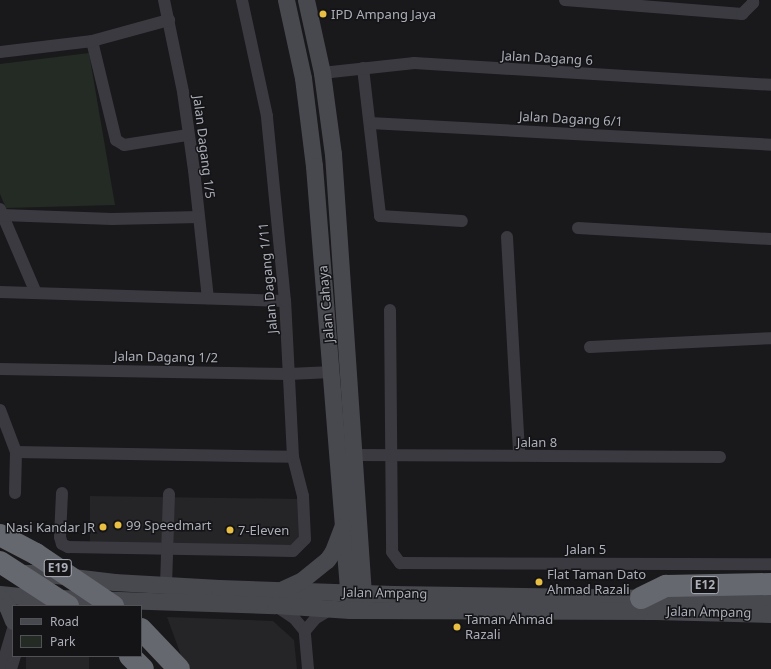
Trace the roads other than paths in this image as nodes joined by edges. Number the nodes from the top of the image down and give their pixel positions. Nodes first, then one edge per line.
1 (164, 0) edge
2 (242, 0) edge
3 (286, 0) edge
4 (306, 0) edge
5 (565, 0) edge
6 (753, 0) edge
7 (662, 3) edge
8 (169, 20) junction
9 (92, 41) junction
10 (0, 52) edge
11 (363, 68) junction
12 (322, 73) junction
13 (771, 85) edge
14 (370, 123) junction
15 (188, 135) junction
16 (771, 145) edge
17 (1, 212) edge
18 (199, 218) junction
19 (462, 221) dead end
20 (578, 228) dead end
21 (507, 237) dead end
22 (771, 239) edge
23 (0, 292) edge
24 (36, 293) junction
25 (208, 298) junction
26 (284, 301) junction
27 (390, 310) dead end
28 (771, 338) edge
29 (590, 347) dead end
30 (0, 369) edge
31 (332, 372) junction
32 (289, 374) junction
33 (0, 410) edge
34 (16, 452) junction
35 (353, 455) junction
36 (391, 455) junction
37 (519, 455) junction
38 (293, 457) junction
39 (720, 457) dead end
40 (15, 492) dead end
41 (62, 493) dead end
42 (169, 494) dead end
43 (343, 524) junction
44 (0, 535) edge
45 (167, 549) junction
46 (361, 560) junction
47 (771, 564) edge
48 (4, 569) edge
49 (114, 582) junction
50 (771, 584) edge
51 (166, 585) junction
52 (0, 594) edge
53 (393, 594) junction
54 (0, 598) edge
55 (278, 598) junction
56 (771, 600) edge
57 (356, 601) junction
58 (650, 602) junction
59 (41, 603) edge
60 (112, 605) edge
61 (331, 608) junction
62 (771, 614) edge
63 (12, 618) edge
64 (142, 630) edge
65 (305, 631) junction
66 (12, 632) edge
67 (15, 657) edge
68 (131, 657) edge
69 (1, 669) edge
70 (11, 669) edge
71 (143, 669) edge
72 (179, 669) edge
73 (308, 669) edge

1 - 8 street, Jalan Dagang 1/5
2 - 26 street, Jalan Dagang 1/11
3 - 31 main road, Jalan Cahaya
4 - 12 main road, Jalan Cahaya
5 - 7 street
6 - 7 street
8 - 9 street
8 - 15 street, Jalan Dagang 1/5
9 - 10 street
9 - 15 street
11 - 12 street, Jalan Dagang 6
11 - 13 street, Jalan Dagang 6
11 - 14 street
12 - 35 main road, Jalan Cahaya
14 - 16 street, Jalan Dagang 6/1
14 - 19 street
15 - 18 street, Jalan Dagang 1/5
17 - 18 street
17 - 24 street
18 - 25 street, Jalan Dagang 1/5
20 - 22 street
21 - 37 street
23 - 24 street
24 - 25 street
25 - 26 street
26 - 32 street, Jalan Dagang 1/11
27 - 36 street
28 - 29 street
30 - 32 street, Jalan Dagang 1/2
31 - 32 street, Jalan Dagang 1/2
31 - 43 main road, Jalan Cahaya
32 - 38 street, Jalan Dagang 1/11
33 - 34 street
34 - 38 street
34 - 40 street
35 - 36 street, Jalan 8
35 - 46 main road, Jalan Cahaya
36 - 37 street, Jalan 8
36 - 47 street, Jalan 5
37 - 39 street, Jalan 8
38 - 45 street, Jalan Dagang 1/11
41 - 45 street
42 - 45 street
43 - 55 main road
43 - 57 main road, Jalan Cahaya
44 - 60 highway, E19, bridge
45 - 51 street
46 - 53 main road
46 - 57 main road, Jalan Cahaya
48 - 49 main road, Jalan Ampang
48 - 59 highway, E19, bridge
48 - 59 main road
49 - 51 main road, Jalan Ampang
49 - 59 main road
50 - 58 highway, E12
51 - 55 main road, Jalan Ampang
52 - 59 main road, Jalan Ampang
53 - 57 main road, Jalan Ampang
53 - 58 main road, Jalan Ampang
54 - 63 main road
55 - 57 main road, Jalan Ampang
55 - 59 main road, Jalan Ampang
55 - 61 main road, Jalan Ampang
55 - 65 street
56 - 58 main road, Jalan Ampang
57 - 58 main road, Jalan Ampang
57 - 61 main road, Jalan Ampang
58 - 62 main road, Jalan Ampang
61 - 65 street
64 - 72 highway
65 - 73 street
66 - 69 street
67 - 70 street
68 - 71 highway

